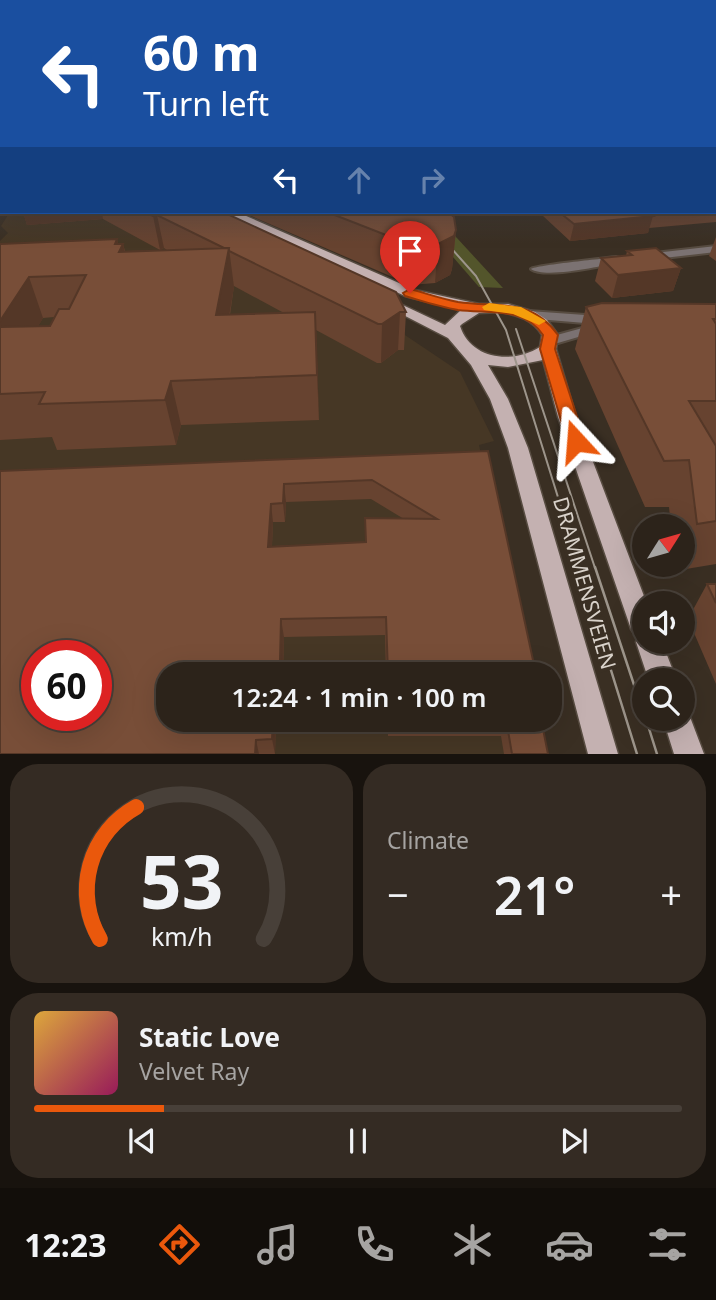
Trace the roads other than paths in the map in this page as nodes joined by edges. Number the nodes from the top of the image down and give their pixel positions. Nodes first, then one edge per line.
1 (223, 217) edge
2 (254, 240) edge
3 (716, 249) edge
4 (537, 269) dead end
5 (369, 295) edge
6 (478, 308) junction
7 (529, 315) junction
8 (453, 335) junction
9 (549, 345) junction
10 (472, 354) junction
11 (632, 596) edge
12 (681, 731) edge
13 (603, 754) edge
14 (689, 754) edge

1 - 2 main road
1 - 6 main road
3 - 4 street
5 - 8 main road
6 - 7 main road
6 - 8 main road
7 - 9 main road
7 - 9 street
8 - 10 main road, DRAMMENSVEIEN
9 - 10 main road
9 - 11 main road, DRAMMENSVEIEN
10 - 13 main road, DRAMMENSVEIEN
12 - 14 main road

